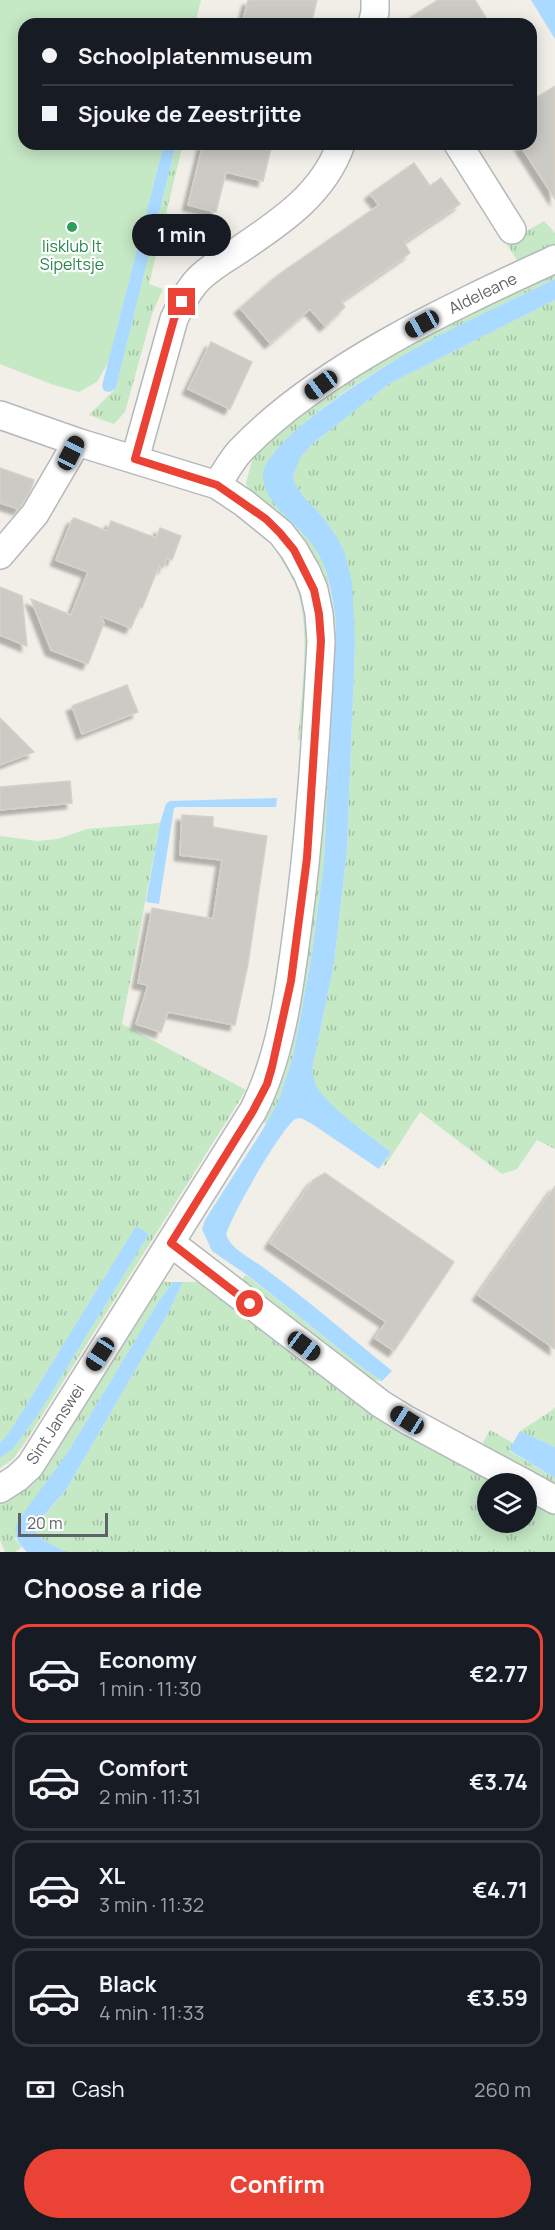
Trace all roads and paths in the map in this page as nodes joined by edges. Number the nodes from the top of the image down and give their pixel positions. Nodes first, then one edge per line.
1 (375, 0) edge
2 (374, 18) edge
3 (338, 150) edge
4 (462, 150) edge
5 (513, 230) dead end
6 (555, 259) edge
7 (0, 415) edge
8 (77, 442) junction
9 (135, 459) junction
10 (217, 485) junction
11 (0, 555) edge
12 (171, 1243) junction
13 (506, 1473) edge
14 (0, 1489) edge
15 (537, 1490) edge
16 (555, 1500) edge

1 - 2 street
3 - 9 street
4 - 5 street
6 - 10 street, Aldeleane
7 - 8 street, Sint Janswei
8 - 9 street, Sint Janswei
8 - 11 street
9 - 10 street, Sint Janswei
10 - 12 street, Sint Janswei
12 - 13 street
12 - 14 street, Sint Janswei
15 - 16 street

